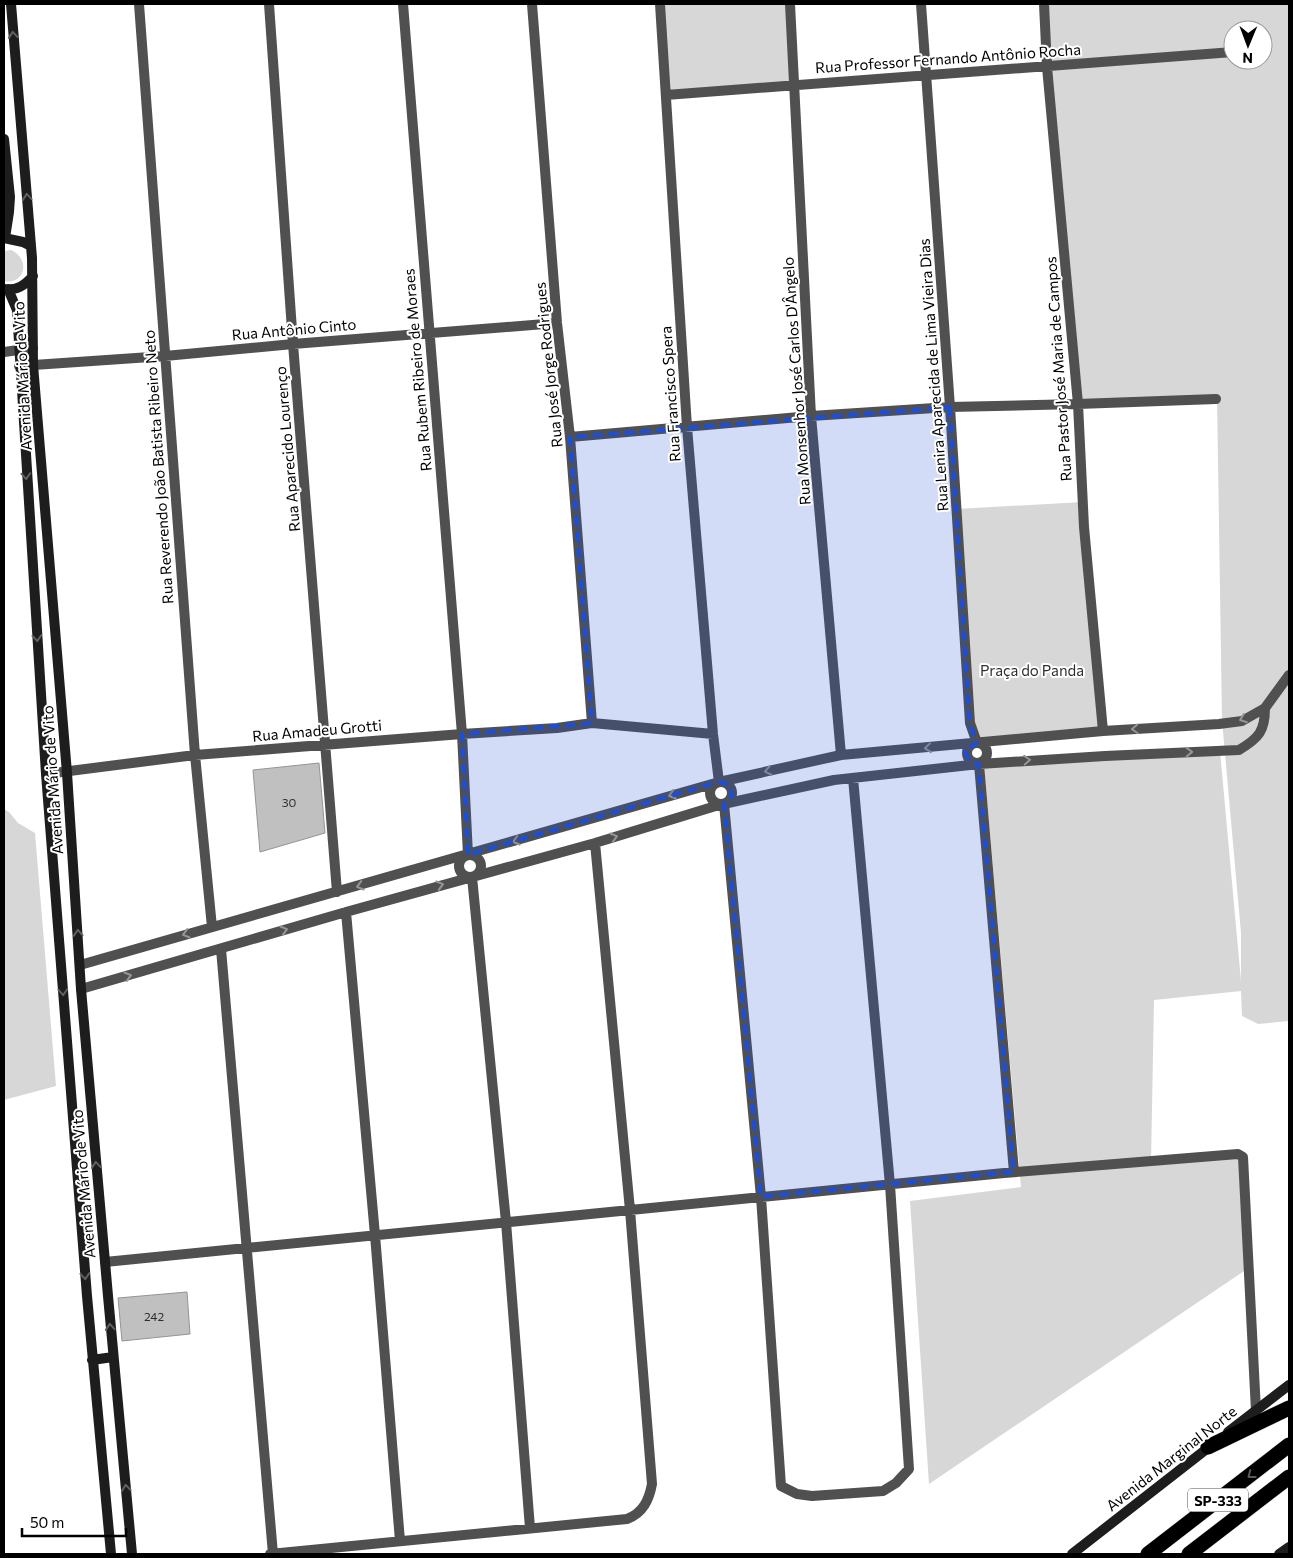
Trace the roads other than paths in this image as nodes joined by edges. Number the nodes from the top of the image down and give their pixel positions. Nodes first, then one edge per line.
1 (11, 4) edge
2 (139, 4) edge
3 (269, 4) edge
4 (403, 4) edge
5 (532, 4) edge
6 (660, 4) edge
7 (790, 4) edge
8 (921, 4) edge
9 (1044, 4) edge
10 (1223, 53) edge
11 (1047, 67) junction
12 (927, 75) junction
13 (795, 84) junction
14 (666, 95) junction
15 (4, 139) edge
16 (4, 238) edge
17 (31, 246) junction
18 (33, 276) junction
19 (6, 289) edge
20 (557, 324) junction
21 (430, 333) junction
22 (294, 344) junction
23 (33, 348) junction
24 (18, 349) junction
25 (4, 352) edge
26 (165, 356) junction
27 (33, 365) junction
28 (19, 366) junction
29 (1216, 399) dead end
30 (1078, 404) junction
31 (950, 407) junction
32 (811, 416) junction
33 (687, 427) junction
34 (570, 437) junction
35 (1289, 675) edge
36 (1265, 708) junction
37 (592, 722) junction
38 (1104, 731) junction
39 (462, 734) junction
40 (713, 734) junction
41 (977, 743) junction
42 (325, 744) junction
43 (195, 755) junction
44 (841, 756) junction
45 (979, 764) junction
46 (67, 773) junction
47 (46, 774) junction
48 (853, 778) junction
49 (719, 782) junction
50 (724, 804) junction
51 (595, 843) junction
52 (468, 855) junction
53 (472, 877) junction
54 (337, 892) junction
55 (346, 912) junction
56 (212, 927) junction
57 (221, 949) junction
58 (79, 951) junction
59 (60, 953) junction
60 (80, 965) junction
61 (81, 989) junction
62 (1014, 1172) junction
63 (890, 1184) junction
64 (761, 1197) junction
65 (630, 1210) junction
66 (506, 1222) junction
67 (375, 1235) junction
68 (248, 1248) junction
69 (105, 1262) junction
70 (113, 1357) junction
71 (92, 1360) junction
72 (1289, 1385) edge
73 (1289, 1408) edge
74 (1256, 1410) junction
75 (1289, 1445) edge
76 (1208, 1448) junction
77 (1289, 1477) edge
78 (530, 1528) junction
79 (400, 1541) junction
80 (1289, 1546) edge
81 (1194, 1551) edge
82 (111, 1554) edge
83 (132, 1554) edge
84 (271, 1554) edge
85 (1072, 1554) edge
86 (1148, 1554) edge
87 (1279, 1554) edge

17 -> 1 main road, Avenida Mário de Vito
2 - 26 street, Rua Reverendo João Batista Ribeiro Neto
3 - 22 street, Rua Aparecido Lourenço
4 - 21 street, Rua Rubem Ribeiro de Moraes
5 - 20 street, Rua José Jorge Rodrigues
6 - 14 street, Rua Francisco Spera
7 - 13 street, Rua Monsenhor José Carlos D'Ângelo
8 - 12 street, Rua Lenira Aparecida de Lima Vieira Dias
9 - 11 street, Rua Pastor José Maria de Campos
10 - 11 street, Rua Professor Fernando Antônio Rocha
11 - 12 street, Rua Professor Fernando Antônio Rocha
11 - 30 street, Rua Pastor José Maria de Campos
12 - 13 street, Rua Professor Fernando Antônio Rocha
12 - 31 street, Rua Lenira Aparecida de Lima Vieira Dias
13 - 14 street, Rua Professor Fernando Antônio Rocha
13 - 32 street, Rua Monsenhor José Carlos D'Ângelo
14 - 33 street, Rua Francisco Spera
15 - 16 main road
16 - 17 main road
17 - 18 main road, Avenida Mário de Vito
18 - 19 main road
18 - 23 main road, Avenida Mário de Vito
19 - 24 main road, Avenida Mário de Vito
20 - 21 street, Rua Antônio Cinto
20 - 34 street, Rua José Jorge Rodrigues
21 - 22 street, Rua Antônio Cinto
21 - 39 street, Rua Rubem Ribeiro de Moraes
22 - 26 street, Rua Antônio Cinto
22 - 42 street, Rua Aparecido Lourenço
23 - 24 street
23 - 27 main road, Avenida Mário de Vito
24 - 25 street
24 - 28 main road, Avenida Mário de Vito
26 - 27 street, Rua Antônio Cinto
26 - 43 street, Rua Reverendo João Batista Ribeiro Neto
27 - 28 street, Rua Antônio Cinto
27 - 46 main road, Avenida Mário de Vito
28 -> 47 main road, Avenida Mário de Vito
29 - 30 street
30 - 31 street
30 - 38 street, Rua Pastor José Maria de Campos
31 - 32 street
31 - 41 street, Rua Lenira Aparecida de Lima Vieira Dias
32 - 33 street
32 - 44 street, Rua Monsenhor José Carlos D'Ângelo
33 - 34 street
33 - 40 street, Rua Francisco Spera
34 - 37 street, Rua José Jorge Rodrigues
35 - 36 street
36 -> 38 street
45 -> 36 street
37 - 39 street, Rua Amadeu Grotti
37 - 40 street, Rua Amadeu Grotti
38 - 41 street
39 - 42 street, Rua Amadeu Grotti
39 - 52 street, Rua Rubem Ribeiro de Moraes
40 - 49 street, Rua Francisco Spera
41 -> 44 street
41 - 45 street, Rua Lenira Aparecida de Lima Vieira Dias
42 - 43 street, Rua Amadeu Grotti
42 - 54 street, Rua Aparecido Lourenço
43 - 46 street, Rua Amadeu Grotti
43 - 56 street, Rua Reverendo João Batista Ribeiro Neto
44 -> 49 street
45 - 48 street
45 - 62 street
46 - 47 street, Rua Amadeu Grotti
58 -> 46 main road, Avenida Mário de Vito
47 - 59 main road, Avenida Mário de Vito
48 - 50 street
48 - 63 street
49 - 50 street
49 - 50 street
49 -> 52 street
51 -> 50 street
50 - 64 street
51 - 53 street
51 - 65 street
52 - 53 street, Rua Rubem Ribeiro de Moraes
52 -> 54 street
55 -> 53 street
53 - 66 street
54 - 56 street
57 -> 55 street
55 - 67 street
56 -> 60 street
61 -> 57 street
57 - 68 street
58 - 59 main road
58 - 60 main road, Avenida Mário de Vito
59 -> 71 main road, Avenida Mário de Vito
60 - 61 main road, Avenida Mário de Vito
69 -> 61 main road, Avenida Mário de Vito
62 - 63 street
62 - 74 street
63 - 64 street
63 - 64 street
64 - 65 street
65 - 66 street
65 - 78 street
66 - 67 street
66 - 78 street
67 - 68 street
67 - 79 street
68 - 69 street
68 - 84 street
70 -> 69 main road, Avenida Mário de Vito
70 - 71 main road
83 -> 70 main road, Avenida Mário de Vito
71 - 82 main road, Avenida Mário de Vito
72 - 74 main road, Avenida Marginal Norte
73 - 76 highway
74 - 76 main road, Avenida Marginal Norte
75 -> 86 highway, SP-333
76 - 85 main road, Avenida Marginal Norte
77 - 81 highway, SP-333
78 - 79 street
79 - 84 street
80 - 87 main road

